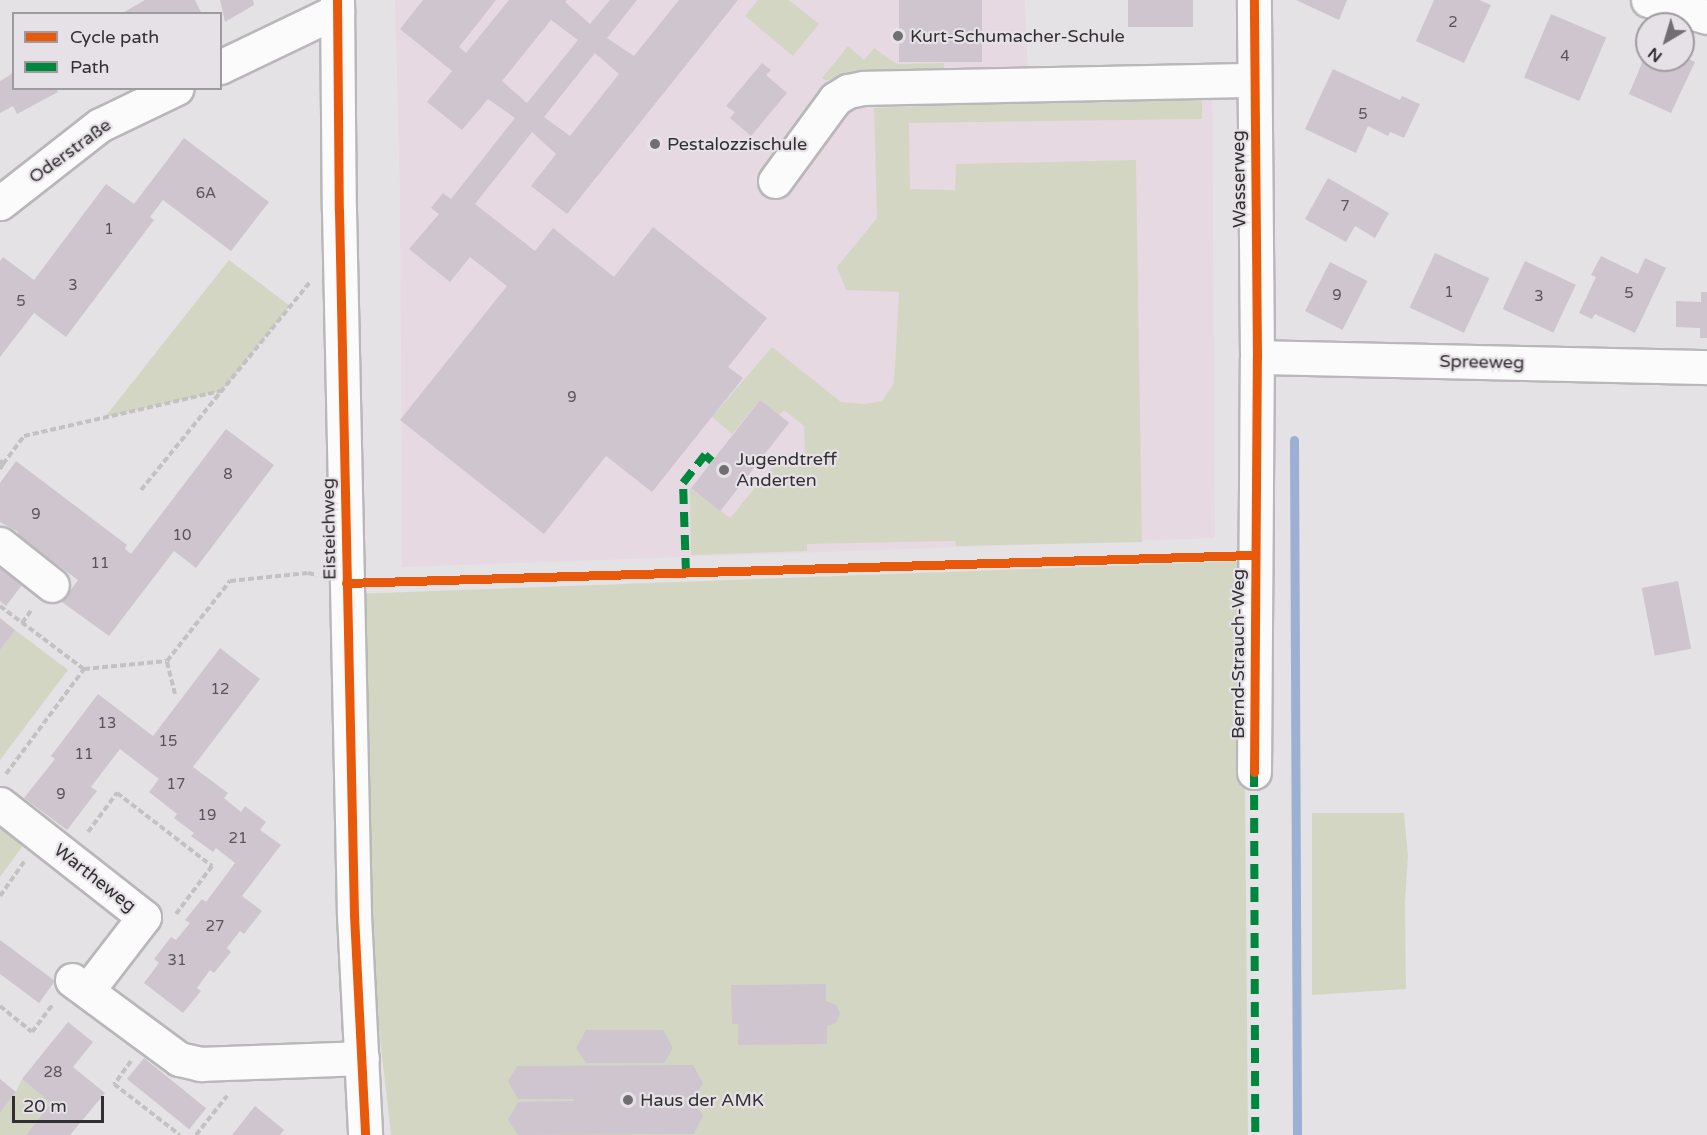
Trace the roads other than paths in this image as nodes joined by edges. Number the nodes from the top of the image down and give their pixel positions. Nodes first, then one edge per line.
1 (1254, 0) edge
2 (1648, 0) edge
3 (337, 6) edge
4 (1707, 17) edge
5 (222, 66) edge
6 (1254, 80) junction
7 (173, 90) edge
8 (775, 182) dead end
9 (0, 203) edge
10 (1257, 357) junction
11 (1707, 367) edge
12 (0, 544) edge
13 (52, 585) dead end
14 (1254, 772) dead end
15 (0, 804) edge
16 (362, 1058) junction
17 (365, 1135) edge

1 - 6 street, Wasserweg
2 - 4 street
3 - 5 street
3 - 16 street, Eisteichweg
6 - 8 street
6 - 10 street, Wasserweg
7 - 9 street, Oderstraße
10 - 11 street, Spreeweg
10 - 14 street, Bernd-Strauch-Weg
12 - 13 street
15 - 16 street, Wartheweg
16 - 17 street

